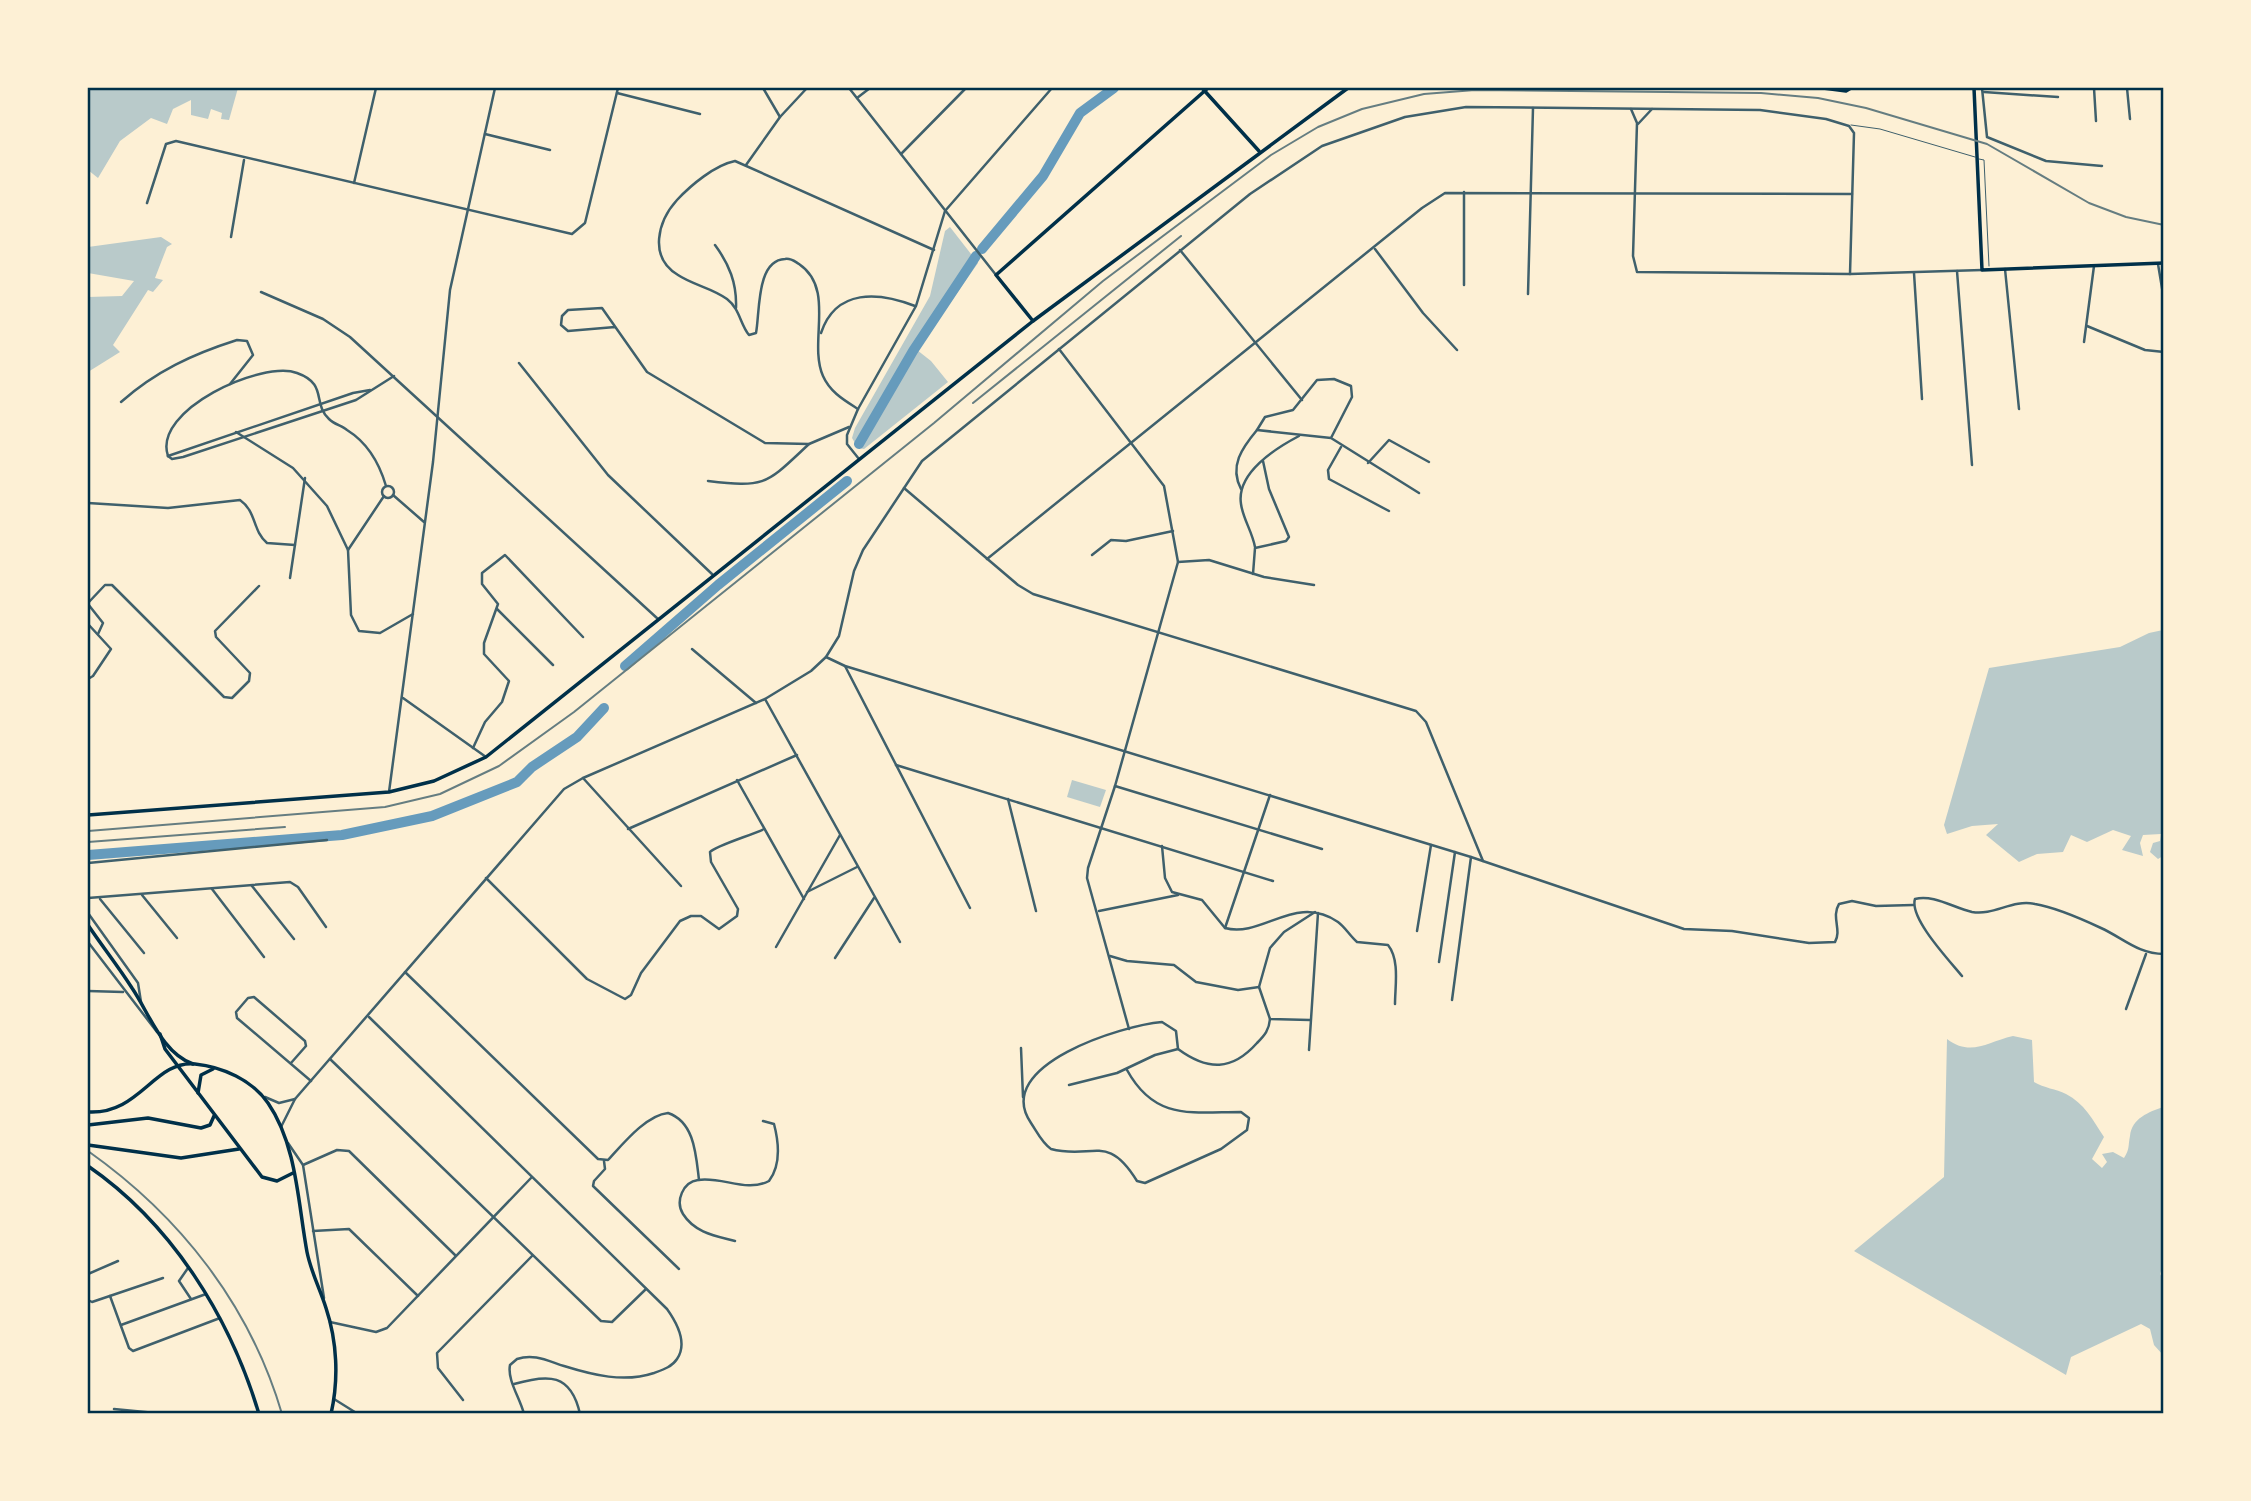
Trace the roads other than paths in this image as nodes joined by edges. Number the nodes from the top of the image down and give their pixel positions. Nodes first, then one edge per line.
1 (376, 88) edge
2 (495, 88) edge
3 (618, 88) edge
4 (763, 88) edge
5 (807, 88) edge
6 (849, 88) edge
7 (870, 88) edge
8 (966, 88) edge
9 (1052, 88) edge
10 (1348, 88) edge
11 (1824, 88) edge
12 (1831, 88) edge
13 (1851, 88) edge
14 (1974, 88) edge
15 (2094, 88) edge
16 (2127, 88) edge
17 (1205, 89) edge
18 (1982, 90) edge
19 (617, 93) junction
20 (2057, 97) dead end
21 (857, 99) junction
22 (1533, 108) junction
23 (1632, 109) junction
24 (1653, 109) junction
25 (700, 114) dead end
26 (780, 117) junction
27 (2130, 119) dead end
28 (2096, 121) dead end
29 (1637, 127) junction
30 (1851, 127) junction
31 (485, 134) junction
32 (550, 150) dead end
33 (1259, 151) junction
34 (901, 154) junction
35 (244, 159) junction
36 (746, 165) junction
37 (2102, 166) dead end
38 (354, 184) junction
39 (1464, 192) junction
40 (1531, 192) junction
41 (1635, 193) junction
42 (1852, 194) junction
43 (147, 203) dead end
44 (467, 211) junction
45 (945, 211) junction
46 (231, 236) dead end
47 (715, 245) dead end
48 (1374, 248) junction
49 (934, 250) junction
50 (1181, 250) junction
51 (2164, 263) edge
52 (2158, 264) junction
53 (2094, 266) junction
54 (1982, 270) junction
55 (1989, 270) junction
56 (2005, 270) junction
57 (1956, 271) junction
58 (1914, 273) junction
59 (1850, 274) junction
60 (996, 275) junction
61 (1464, 285) dead end
62 (261, 292) dead end
63 (1528, 294) dead end
64 (2164, 300) edge
65 (916, 306) junction
66 (736, 307) junction
67 (1033, 321) junction
68 (2087, 326) junction
69 (615, 327) junction
70 (820, 336) junction
71 (1254, 341) junction
72 (2084, 342) dead end
73 (1059, 348) junction
74 (1457, 350) dead end
75 (2164, 352) edge
76 (519, 363) dead end
77 (394, 376) junction
78 (228, 387) junction
79 (370, 390) junction
80 (1922, 399) dead end
81 (1302, 400) junction
82 (121, 402) dead end
83 (321, 403) junction
84 (2019, 409) dead end
85 (324, 410) junction
86 (858, 410) junction
87 (437, 414) junction
88 (850, 427) junction
89 (1257, 430) junction
90 (236, 432) junction
91 (1299, 436) junction
92 (241, 438) junction
93 (1331, 438) junction
94 (1132, 443) junction
95 (809, 444) junction
96 (1341, 447) junction
97 (168, 456) junction
98 (860, 460) junction
99 (1263, 461) junction
100 (1429, 462) dead end
101 (1368, 463) junction
102 (1972, 465) dead end
103 (304, 478) junction
104 (708, 481) dead end
105 (386, 486) junction
106 (904, 488) junction
107 (1241, 489) junction
108 (1419, 493) dead end
109 (393, 495) junction
110 (384, 496) junction
111 (88, 503) edge
112 (1390, 511) dead end
113 (424, 522) junction
114 (1173, 531) junction
115 (295, 545) junction
116 (1255, 548) junction
117 (348, 550) junction
118 (1092, 555) dead end
119 (987, 559) junction
120 (1178, 562) junction
121 (712, 574) junction
122 (1253, 574) junction
123 (290, 578) dead end
124 (1314, 585) dead end
125 (259, 586) dead end
126 (88, 603) edge
127 (497, 609) junction
128 (412, 614) junction
129 (658, 619) junction
130 (88, 624) edge
131 (1159, 632) junction
132 (98, 634) junction
133 (583, 637) dead end
134 (692, 649) dead end
135 (826, 657) junction
136 (553, 665) dead end
137 (845, 666) junction
138 (88, 679) edge
139 (403, 698) junction
140 (765, 699) junction
141 (756, 703) junction
142 (473, 748) junction
143 (1125, 751) junction
144 (797, 755) junction
145 (486, 757) junction
146 (896, 765) junction
147 (583, 778) junction
148 (737, 780) junction
149 (1115, 786) junction
150 (389, 792) junction
151 (1270, 795) junction
152 (1008, 798) junction
153 (88, 814) edge
154 (1102, 828) junction
155 (628, 829) junction
156 (764, 829) junction
157 (1259, 830) junction
158 (841, 835) junction
159 (327, 840) dead end
160 (1431, 845) junction
161 (1162, 846) junction
162 (1322, 849) dead end
163 (1455, 852) junction
164 (1471, 857) junction
165 (1483, 861) junction
166 (88, 863) edge
167 (858, 866) junction
168 (1246, 873) junction
169 (486, 878) junction
170 (1273, 881) dead end
171 (252, 886) junction
172 (681, 886) dead end
173 (212, 889) junction
174 (807, 892) junction
175 (142, 895) junction
176 (1178, 895) junction
177 (88, 898) edge
178 (99, 898) junction
179 (874, 898) junction
180 (804, 899) junction
181 (1913, 905) junction
182 (970, 908) dead end
183 (1036, 911) dead end
184 (1098, 911) junction
185 (1317, 912) junction
186 (88, 913) edge
187 (88, 925) edge
188 (326, 926) dead end
189 (1226, 928) junction
190 (1417, 931) dead end
191 (177, 937) dead end
192 (294, 939) dead end
193 (88, 942) edge
194 (900, 942) dead end
195 (776, 947) dead end
196 (144, 953) dead end
197 (2146, 954) junction
198 (2164, 954) edge
199 (1109, 956) junction
200 (264, 957) dead end
201 (835, 958) dead end
202 (1439, 962) dead end
203 (405, 972) junction
204 (1962, 976) dead end
205 (1259, 987) junction
206 (88, 991) edge
207 (124, 992) junction
208 (1452, 1000) dead end
209 (141, 1002) junction
210 (1395, 1004) dead end
211 (2126, 1009) dead end
212 (369, 1017) junction
213 (1270, 1019) junction
214 (1310, 1020) junction
215 (1129, 1029) junction
216 (160, 1034) junction
217 (1021, 1048) dead end
218 (1178, 1049) junction
219 (1309, 1050) dead end
220 (330, 1059) junction
221 (291, 1063) junction
222 (176, 1064) junction
223 (193, 1064) junction
224 (215, 1068) junction
225 (1127, 1070) junction
226 (311, 1081) junction
227 (1069, 1086) dead end
228 (198, 1093) junction
229 (262, 1095) junction
230 (1023, 1099) junction
231 (295, 1100) junction
232 (88, 1112) edge
233 (214, 1116) junction
234 (762, 1121) dead end
235 (88, 1125) edge
236 (281, 1127) junction
237 (286, 1140) junction
238 (88, 1145) edge
239 (239, 1149) junction
240 (604, 1161) junction
241 (88, 1166) edge
242 (303, 1166) junction
243 (293, 1173) junction
244 (531, 1178) junction
245 (699, 1180) junction
246 (493, 1216) junction
247 (313, 1231) junction
248 (735, 1241) dead end
249 (455, 1255) junction
250 (532, 1255) junction
251 (118, 1261) dead end
252 (188, 1268) junction
253 (678, 1269) dead end
254 (88, 1274) edge
255 (163, 1278) dead end
256 (646, 1289) junction
257 (206, 1294) junction
258 (110, 1296) junction
259 (418, 1296) junction
260 (191, 1299) junction
261 (88, 1300) edge
262 (325, 1305) junction
263 (220, 1318) junction
264 (330, 1322) junction
265 (121, 1325) junction
266 (513, 1384) junction
267 (334, 1399) junction
268 (463, 1400) dead end
269 (114, 1409) dead end
270 (166, 1413) edge
271 (259, 1413) edge
272 (331, 1413) edge
273 (358, 1413) edge
274 (524, 1413) edge
275 (580, 1413) edge

1 - 38 street
2 - 31 street
3 - 19 street
4 - 26 street
5 - 26 street
6 - 21 street
7 - 21 street
8 - 34 street
9 - 45 street
10 - 33 main road
11 - 12 main road
12 - 13 main road
14 - 54 main road
15 - 28 street
16 - 27 street
17 - 33 main road
17 - 60 main road
18 - 20 street
18 - 37 street
19 - 25 street
19 - 44 street
21 - 34 street
22 - 23 street
22 - 40 street
22 - 50 street
23 - 24 street
23 - 29 street
24 - 29 street
24 - 30 street
26 - 36 street
29 - 41 street
30 - 42 street
30 - 55 lane
31 - 32 street
31 - 44 street
33 - 67 main road
34 - 45 street
35 - 38 street
35 - 43 street
35 - 46 street
36 - 49 street
36 - 66 street
38 - 44 street
39 - 40 street
39 - 48 street
39 - 61 street
40 - 41 street
40 - 63 street
41 - 42 street
41 - 59 street
42 - 59 street
44 - 87 street
45 - 49 street
45 - 60 street
47 - 66 street
48 - 71 street
48 - 74 street
49 - 65 street
50 - 71 street
50 - 73 street
51 - 52 main road
52 - 53 main road
52 - 64 street
53 - 56 main road
53 - 68 street
54 - 55 main road
54 - 57 street
55 - 56 main road
56 - 84 street
57 - 58 street
57 - 102 street
58 - 59 street
58 - 80 street
60 - 67 main road
62 - 77 street
65 - 70 street
65 - 86 street
66 - 70 street
67 - 98 main road
68 - 72 street
68 - 75 street
69 - 69 street
69 - 95 street
70 - 86 street
71 - 81 street
71 - 94 street
73 - 94 street
73 - 106 street
76 - 121 street
77 - 79 street
77 - 87 street
78 - 82 street
78 - 83 street
78 - 97 street
79 - 83 street
79 - 85 street
81 - 89 street
81 - 93 street
83 - 85 street
83 - 90 street
85 - 92 street
85 - 105 street
86 - 88 street
87 - 113 street
87 - 129 street
88 - 95 street
88 - 98 street
89 - 91 street
89 - 107 street
90 - 92 street
90 - 97 street
91 - 93 street
91 - 99 street
92 - 97 street
92 - 103 street
93 - 96 street
94 - 114 street
94 - 119 street
95 - 104 street
96 - 101 street
96 - 112 street
98 - 121 main road
99 - 107 street
99 - 116 street
100 - 101 street
101 - 108 street
103 - 115 street
103 - 117 street
105 - 109 street
105 - 110 street
106 - 119 street
106 - 135 street
107 - 116 street
109 - 110 street
109 - 113 street
110 - 117 street
111 - 115 street
113 - 128 street
114 - 118 street
114 - 120 street
115 - 123 street
116 - 122 street
117 - 128 street
119 - 131 street
120 - 122 street
120 - 131 street
121 - 129 main road
122 - 124 street
125 - 126 street
126 - 132 street
127 - 133 street
127 - 136 street
127 - 142 street
128 - 139 street
129 - 145 main road
130 - 132 street
131 - 143 street
131 - 165 street
132 - 138 street
134 - 141 street
135 - 137 street
135 - 140 street
137 - 143 street
137 - 146 street
139 - 142 street
139 - 150 street
140 - 141 street
140 - 144 street
141 - 147 street
142 - 145 street
143 - 149 street
143 - 151 street
144 - 148 street
144 - 158 street
145 - 150 main road
146 - 152 street
146 - 182 street
147 - 155 street
147 - 169 street
148 - 155 street
148 - 156 street
149 - 154 street
149 - 157 street
150 - 153 main road
151 - 157 street
151 - 160 street
152 - 154 street
152 - 183 street
154 - 161 street
154 - 184 street
155 - 172 street
156 - 169 street
156 - 180 street
157 - 162 street
157 - 168 street
158 - 167 street
158 - 174 street
159 - 166 street
160 - 163 street
160 - 190 street
161 - 168 street
161 - 176 street
163 - 164 street
163 - 202 street
164 - 165 street
164 - 208 street
165 - 181 street
167 - 174 street
167 - 179 street
168 - 170 street
168 - 189 street
169 - 203 street
171 - 173 street
171 - 188 street
171 - 192 street
173 - 175 street
173 - 200 street
174 - 180 street
175 - 178 street
175 - 191 street
176 - 184 street
176 - 189 street
177 - 178 street
178 - 196 street
179 - 194 street
179 - 201 street
180 - 195 street
181 - 197 street
181 - 204 street
184 - 199 street
185 - 189 street
185 - 205 street
185 - 210 street
185 - 214 street
186 - 209 street
187 - 209 main road
193 - 207 street
197 - 198 street
197 - 211 street
199 - 205 street
199 - 215 street
203 - 212 street
203 - 240 street
205 - 213 street
206 - 207 street
207 - 216 street
209 - 216 main road
212 - 220 street
212 - 244 street
213 - 214 street
213 - 218 street
214 - 219 street
215 - 218 street
215 - 230 street
216 - 222 main road
216 - 223 main road
217 - 230 street
218 - 225 street
220 - 226 street
220 - 246 street
221 - 221 street
221 - 226 street
222 - 223 main road
222 - 228 main road
222 - 232 main road
223 - 224 main road
224 - 228 main road
224 - 229 main road
225 - 227 street
225 - 230 street
226 - 231 street
228 - 233 main road
229 - 231 street
229 - 236 main road
231 - 236 street
233 - 235 main road
233 - 239 main road
234 - 245 street
236 - 237 main road
237 - 242 street
237 - 243 main road
238 - 239 main road
239 - 243 main road
240 - 245 street
240 - 253 street
241 - 252 main road
242 - 247 street
242 - 249 street
243 - 262 main road
244 - 246 street
244 - 256 street
245 - 248 street
246 - 249 street
246 - 250 street
247 - 259 street
247 - 262 street
249 - 259 street
250 - 256 street
250 - 268 street
251 - 254 street
252 - 257 main road
252 - 260 street
255 - 258 street
256 - 266 street
257 - 260 street
257 - 263 main road
258 - 261 street
258 - 265 street
259 - 264 street
260 - 265 street
262 - 264 main road
263 - 265 street
263 - 271 main road
264 - 267 main road
266 - 274 street
266 - 275 street
267 - 272 main road
267 - 273 street
269 - 270 street

